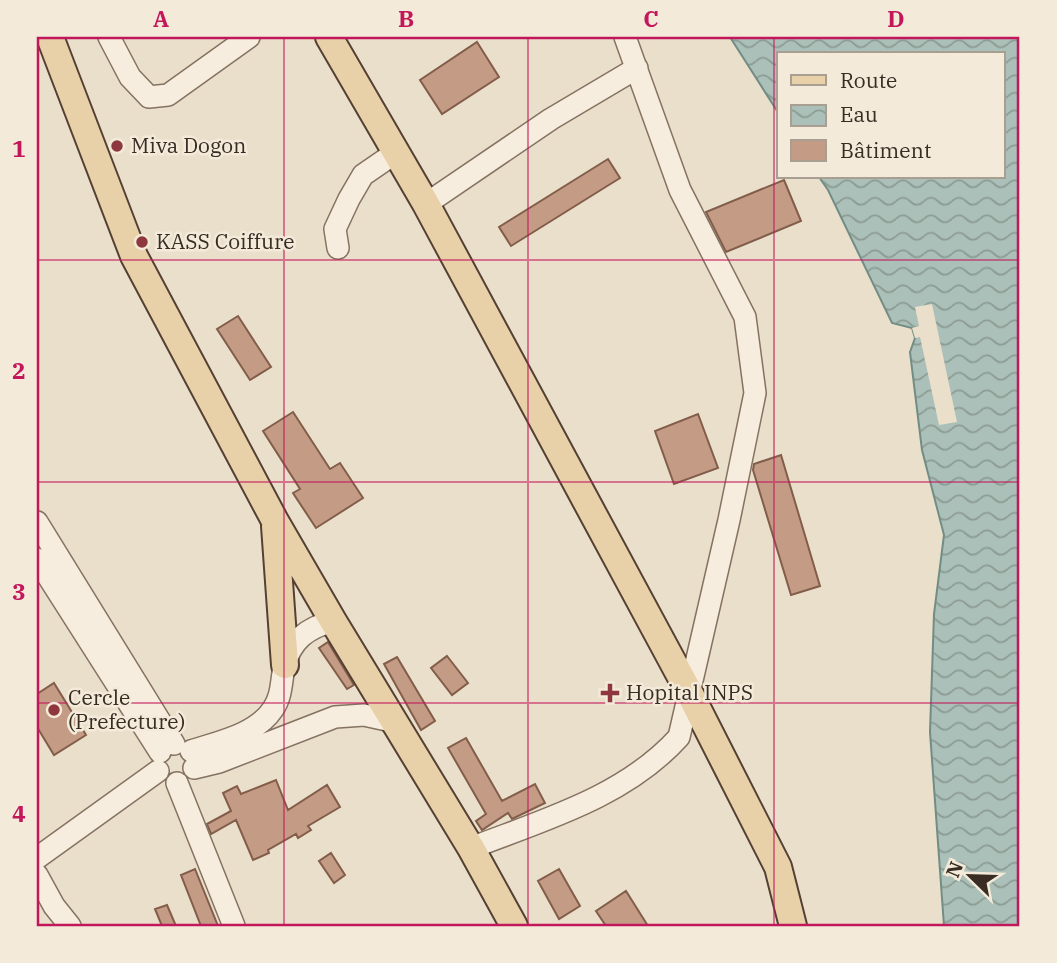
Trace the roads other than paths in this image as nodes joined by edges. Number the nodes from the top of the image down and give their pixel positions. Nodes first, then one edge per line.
1 (50, 37) edge
2 (109, 37) edge
3 (249, 37) edge
4 (328, 37) edge
5 (625, 37) edge
6 (637, 68) junction
7 (395, 153) junction
8 (426, 205) junction
9 (338, 248) dead end
10 (275, 521) junction
11 (37, 522) edge
12 (37, 559) edge
13 (333, 621) junction
14 (98, 637) junction
15 (285, 665) junction
16 (689, 692) junction
17 (396, 722) junction
18 (175, 757) junction
19 (471, 848) junction
20 (37, 858) edge
21 (37, 875) edge
22 (70, 926) edge
23 (234, 926) edge
24 (514, 926) edge
25 (793, 926) edge

1 - 10 main road
2 - 3 street
4 - 7 main road
5 - 6 street
6 - 8 street
6 - 16 street
7 - 8 main road
7 - 9 street
8 - 16 main road
10 - 13 main road
10 - 15 main road
11 - 14 street
12 - 14 street
13 - 15 street
13 - 17 main road
14 - 18 street
15 - 18 street
16 - 19 street
16 - 25 main road
17 - 18 street
17 - 19 main road
18 - 20 street
18 - 23 street
19 - 24 main road
21 - 22 street

